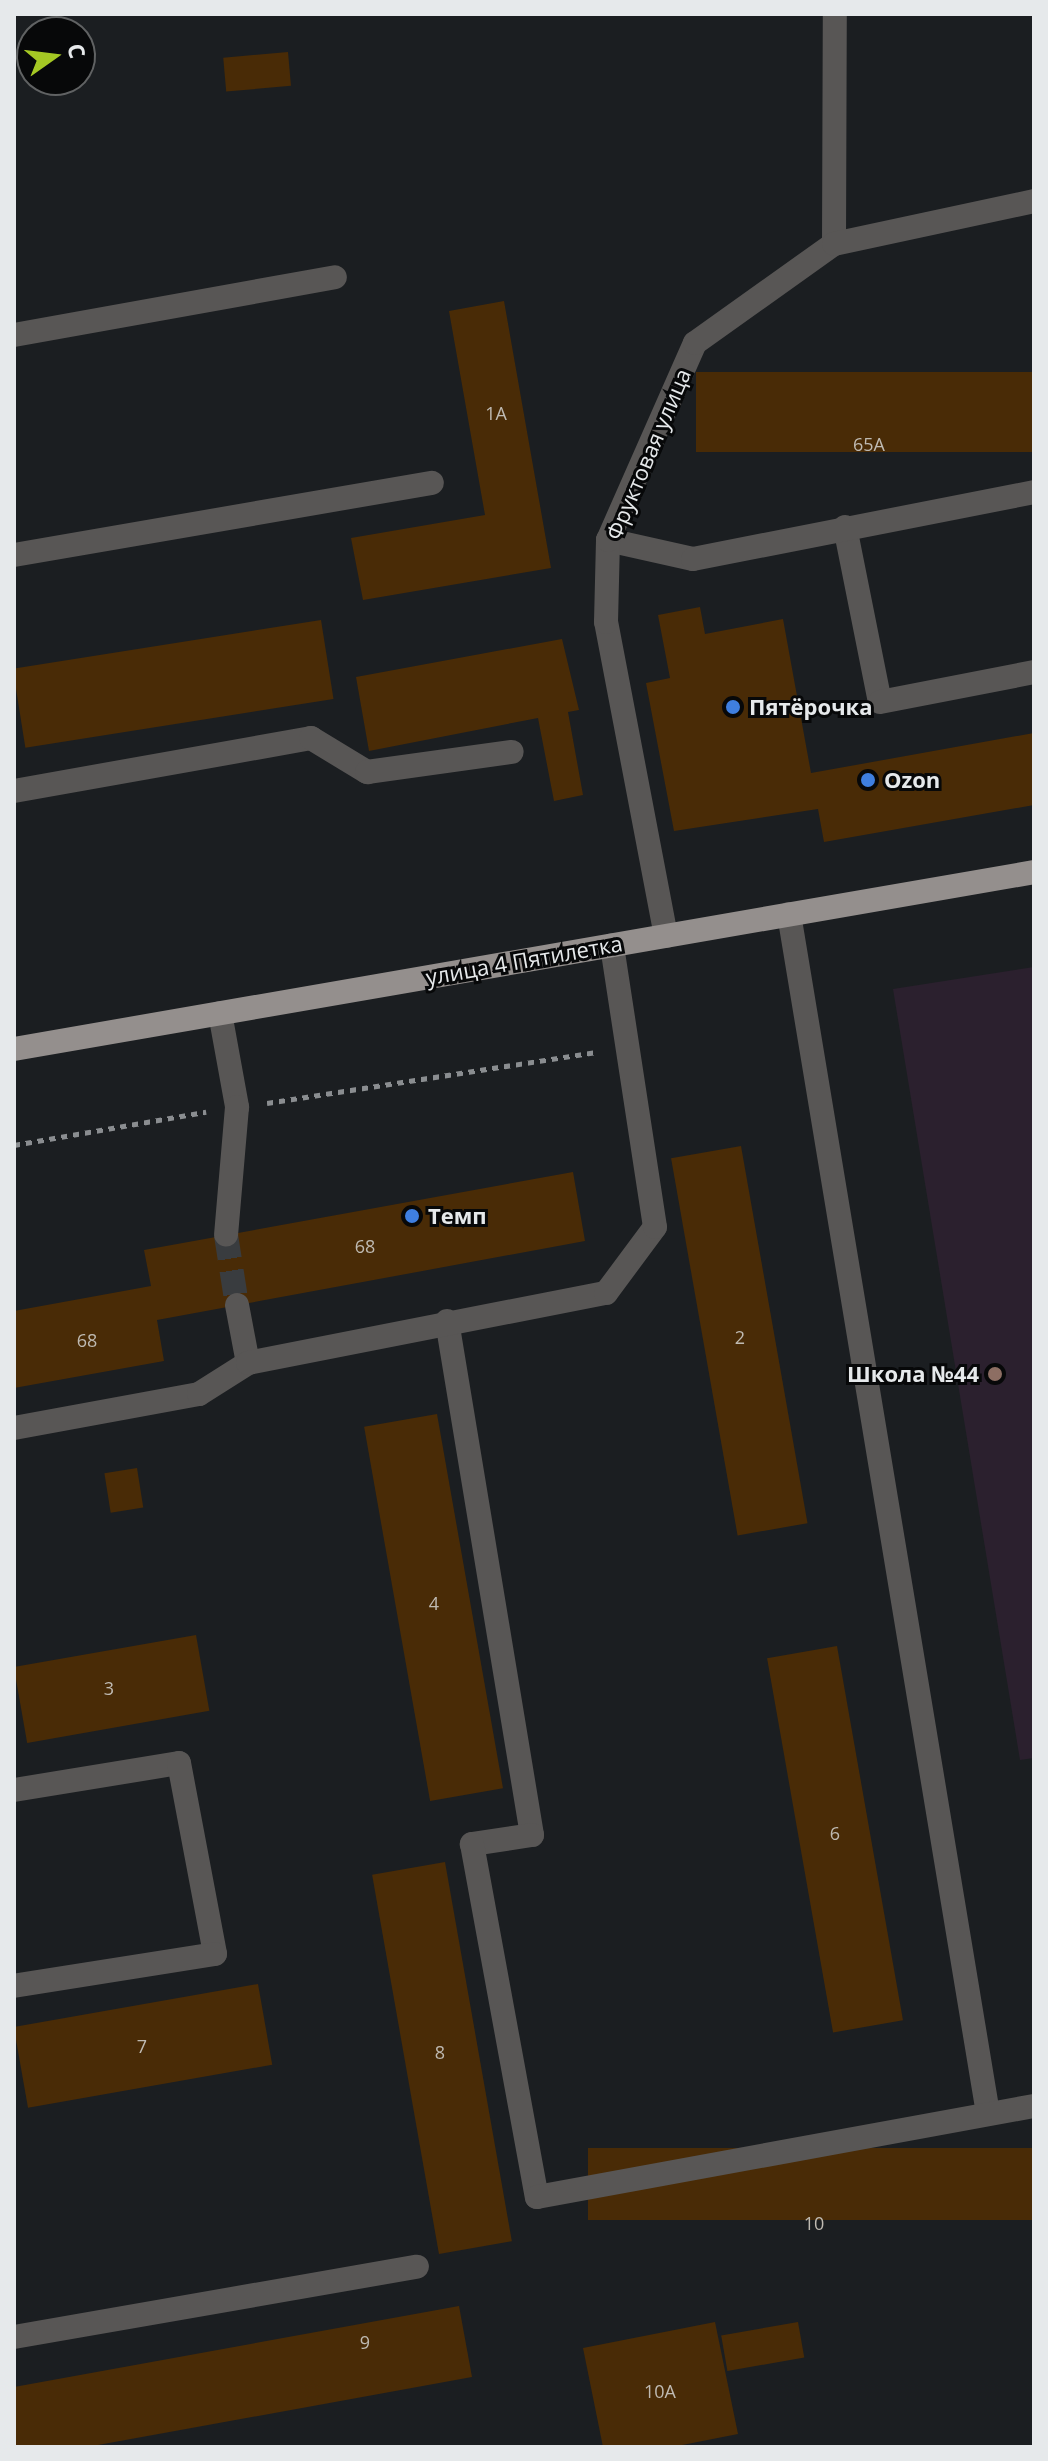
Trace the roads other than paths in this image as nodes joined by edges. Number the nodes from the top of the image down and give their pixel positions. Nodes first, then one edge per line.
1 (835, 14) edge
2 (1034, 201) edge
3 (834, 244) junction
4 (335, 277) dead end
5 (14, 335) edge
6 (432, 483) dead end
7 (1034, 492) edge
8 (845, 527) junction
9 (608, 540) junction
10 (14, 555) edge
11 (1034, 672) edge
12 (512, 752) dead end
13 (14, 791) edge
14 (1034, 872) edge
15 (789, 914) junction
16 (666, 936) junction
17 (612, 945) junction
18 (220, 1013) junction
19 (14, 1049) edge
20 (226, 1235) tunnel mouth
21 (237, 1305) tunnel mouth
22 (447, 1321) junction
23 (248, 1363) junction
24 (14, 1428) edge
25 (14, 1790) edge
26 (14, 1986) edge
27 (1034, 2106) edge
28 (988, 2114) junction
29 (417, 2267) dead end
30 (14, 2337) edge

1 - 3 street
2 - 3 street, Фруктовая улица
3 - 9 street, Фруктовая улица
4 - 5 street
6 - 10 street
7 - 8 street
8 - 9 street
8 - 11 street
9 - 16 street, Фруктовая улица
12 - 13 street
14 - 15 main road, улица 4 Пятилетка
15 - 16 main road, улица 4 Пятилетка
15 - 28 street
16 - 17 main road, улица 4 Пятилетка
17 - 18 main road, улица 4 Пятилетка
17 - 22 street
18 - 19 main road, улица 4 Пятилетка
18 - 20 street
21 - 23 street
22 - 23 street
22 - 28 street
23 - 24 street
25 - 26 street
27 - 28 street
29 - 30 street

